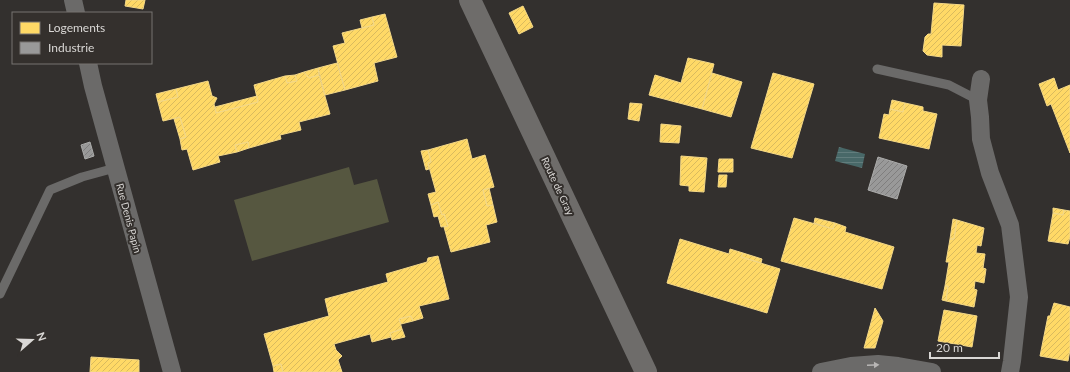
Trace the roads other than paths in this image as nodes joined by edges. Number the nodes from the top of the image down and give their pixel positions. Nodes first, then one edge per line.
1 (73, 0) edge
2 (470, 0) edge
3 (76, 12) edge
4 (88, 64) edge
5 (877, 69) dead end
6 (981, 79) dead end
7 (978, 100) junction
8 (116, 168) junction
9 (0, 294) edge
10 (172, 372) edge
11 (646, 372) edge
12 (821, 372) edge
13 (932, 372) edge
14 (1010, 372) edge

1 - 3 street
2 - 11 main road, Route de Gray
4 - 8 street, Rue Denis Papin
5 - 7 lane
6 - 7 street
7 - 14 street
8 - 9 lane
8 - 10 street, Rue Denis Papin
12 -> 13 street

